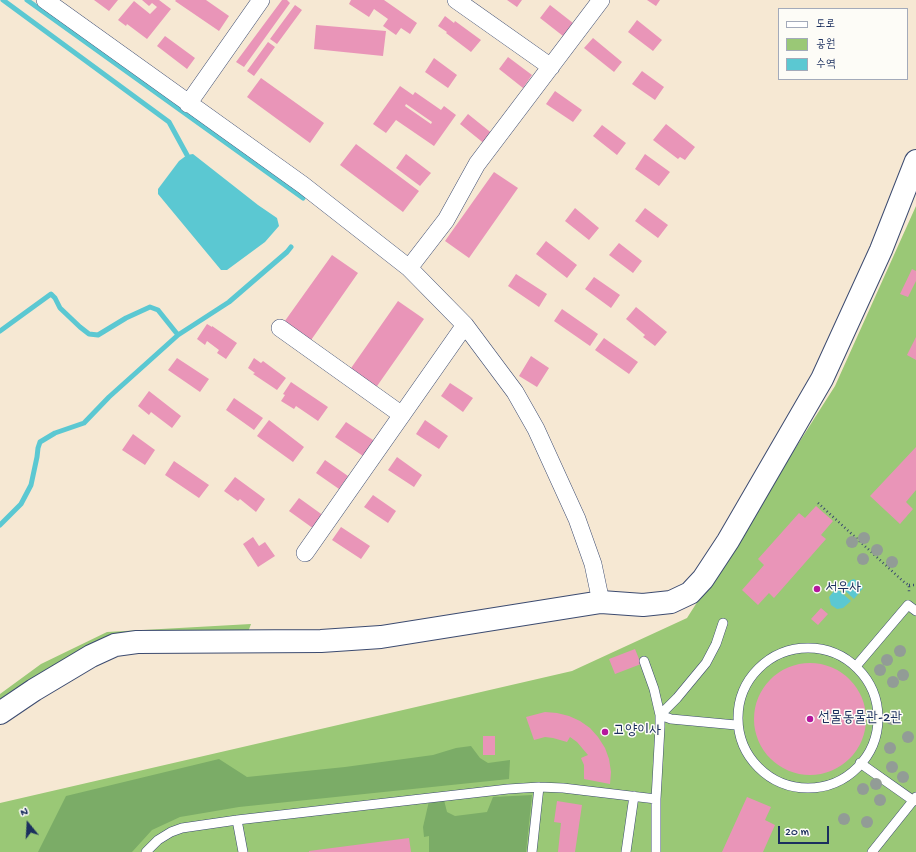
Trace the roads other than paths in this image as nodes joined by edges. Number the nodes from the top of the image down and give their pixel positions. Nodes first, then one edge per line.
1 (45, 0) edge
2 (261, 0) edge
3 (456, 0) edge
4 (601, 0) edge
5 (551, 67) junction
6 (188, 104) junction
7 (916, 161) edge
8 (410, 268) junction
9 (465, 325) junction
10 (280, 328) dead end
11 (402, 415) junction
12 (305, 553) dead end
13 (601, 602) junction
14 (912, 608) edge
15 (723, 623) dead end
16 (644, 661) dead end
17 (857, 665) junction
18 (0, 713) edge
19 (660, 714) junction
20 (736, 725) junction
21 (860, 764) junction
22 (539, 787) junction
23 (634, 796) junction
24 (656, 799) junction
25 (915, 799) edge
26 (237, 820) junction
27 (146, 852) edge
28 (243, 852) edge
29 (532, 852) edge
30 (626, 852) edge
31 (656, 852) edge
32 (872, 852) edge

1 - 6 street
2 - 6 street
3 - 5 street
4 - 5 street
5 - 8 street
6 - 8 street
7 - 13 street
8 - 9 street
9 - 11 street
9 - 13 street
10 - 11 street
11 - 12 street
13 - 18 street
14 - 17 lane
15 - 19 lane
16 - 19 lane
17 - 20 lane
17 - 21 lane
19 - 20 lane
19 - 24 lane
20 - 21 lane
21 - 25 lane
22 - 23 lane
22 - 26 lane
22 - 29 lane
23 - 24 lane
23 - 30 lane
24 - 31 lane
25 - 32 lane
26 - 27 lane
26 - 28 lane

